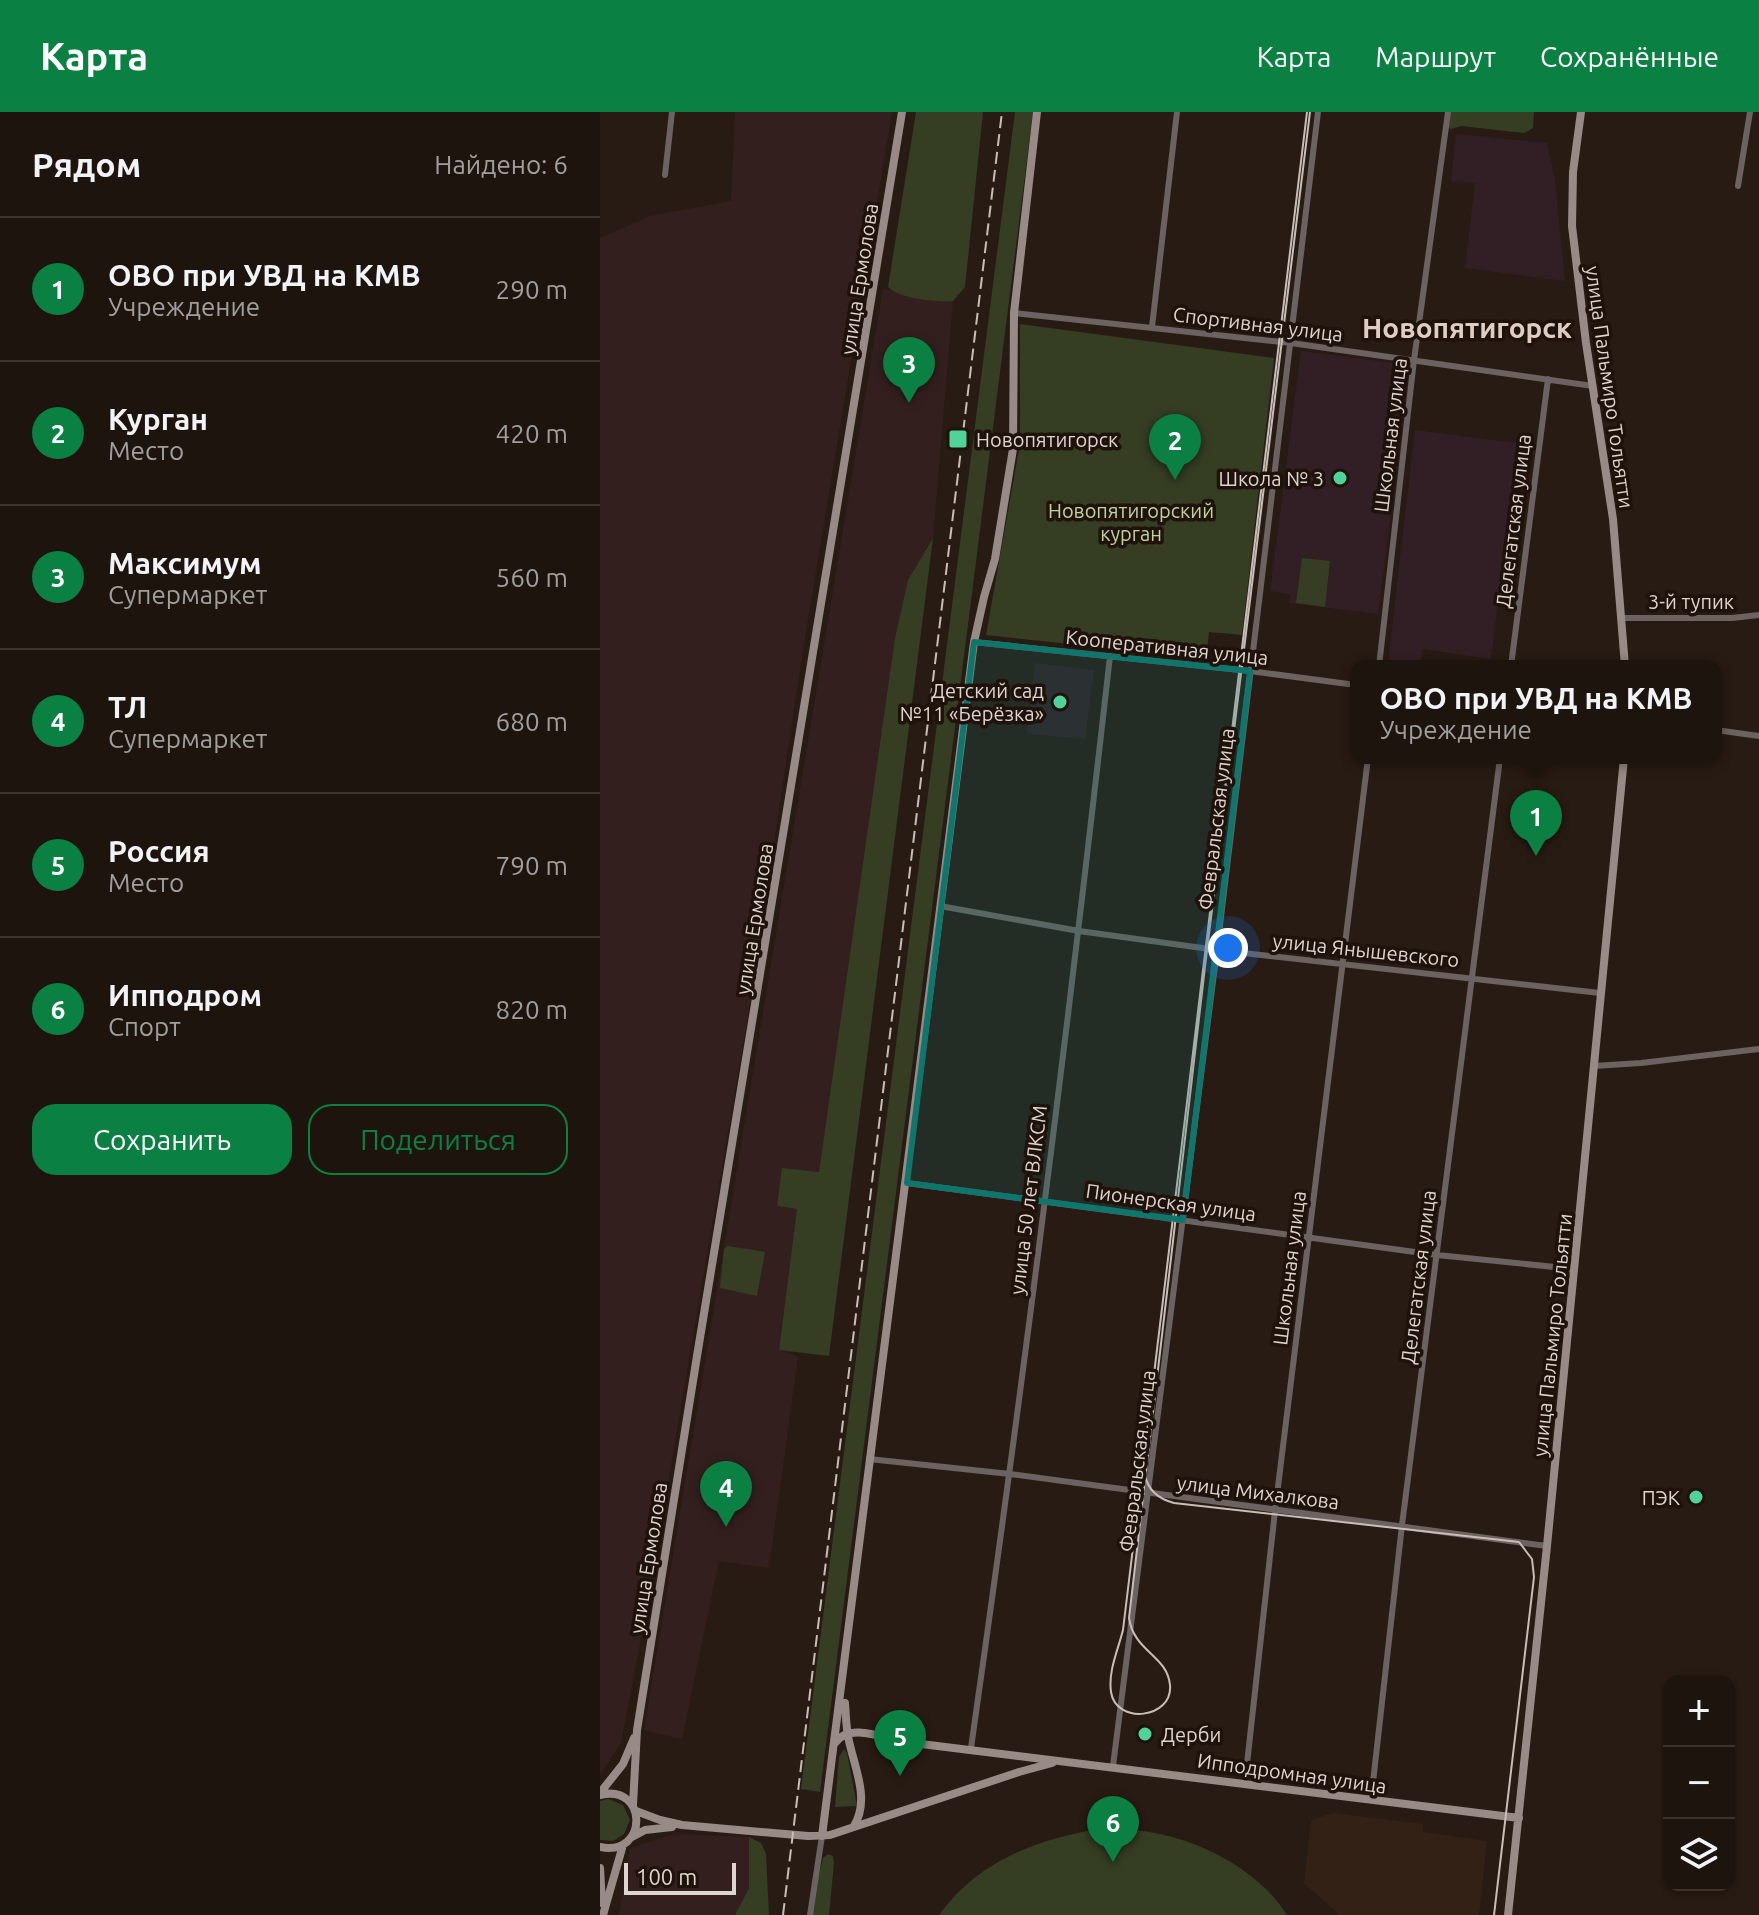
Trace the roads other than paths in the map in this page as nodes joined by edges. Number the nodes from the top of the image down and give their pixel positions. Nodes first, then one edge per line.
1 (672, 112) edge
2 (902, 112) edge
3 (1037, 112) edge
4 (1177, 112) edge
5 (1318, 112) edge
6 (1448, 112) edge
7 (1581, 112) edge
8 (1750, 112) edge
9 (665, 175) dead end
10 (1738, 186) dead end
11 (1014, 313) junction
12 (1152, 327) junction
13 (1291, 343) junction
14 (1414, 360) junction
15 (1548, 379) junction
16 (1593, 386) junction
17 (1759, 615) edge
18 (1623, 618) junction
19 (974, 642) junction
20 (1110, 656) junction
21 (1380, 660) edge
22 (1512, 660) edge
23 (1625, 660) edge
24 (1250, 671) junction
25 (1350, 684) edge
26 (1722, 731) edge
27 (1759, 736) edge
28 (1367, 764) edge
29 (1499, 764) edge
30 (1623, 764) edge
31 (940, 906) junction
32 (1079, 931) junction
33 (1217, 950) junction
34 (1342, 963) junction
35 (1473, 978) junction
36 (1600, 993) junction
37 (1759, 1049) edge
38 (1594, 1066) junction
39 (907, 1183) junction
40 (1043, 1201) junction
41 (1183, 1220) junction
42 (1309, 1237) junction
43 (1437, 1255) junction
44 (1574, 1269) junction
45 (869, 1459) junction
46 (1010, 1474) junction
47 (1149, 1494) junction
48 (1275, 1511) junction
49 (1402, 1525) junction
50 (1547, 1546) junction
51 (844, 1681) junction
52 (637, 1730) junction
53 (847, 1732) junction
54 (836, 1742) junction
55 (971, 1748) junction
56 (1061, 1762) junction
57 (1113, 1766) junction
58 (1245, 1782) junction
59 (600, 1794) edge
60 (1371, 1800) junction
61 (634, 1808) junction
62 (1519, 1818) junction
63 (682, 1825) junction
64 (853, 1827) junction
65 (822, 1836) junction
66 (631, 1838) junction
67 (623, 1845) junction
68 (600, 1847) edge
69 (600, 1868) edge
70 (602, 1915) edge
71 (810, 1915) edge
72 (1508, 1915) edge

1 - 9 street
2 - 52 street, улица Ермолова
3 - 11 street
4 - 12 street
5 - 13 street, Февральская улица
6 - 14 street, Школьная улица
7 - 16 street, улица Пальмиро Тольятти
8 - 10 street
11 - 12 street, Спортивная улица
11 - 19 street
12 - 13 street, Спортивная улица
13 - 14 street, Спортивная улица
13 - 24 street, Февральская улица
14 - 15 street, Спортивная улица
14 - 21 street, Школьная улица
15 - 16 street, Спортивная улица
15 - 22 street, Делегатская улица
16 - 18 street, улица Пальмиро Тольятти
17 - 18 street, 3-й тупик
18 - 23 street, улица Пальмиро Тольятти
19 - 20 street, Кооперативная улица
19 - 31 street
20 - 24 street, Кооперативная улица
20 - 32 street, улица 50 лет ВЛКСМ
24 - 25 street, Кооперативная улица
24 - 33 street, Февральская улица
26 - 27 street
28 - 34 street, Школьная улица
29 - 35 street, Делегатская улица
30 - 36 street, улица Пальмиро Тольятти
31 - 32 street, улица Янышевского
31 - 39 street
32 - 33 street, улица Янышевского
32 - 40 street, улица 50 лет ВЛКСМ
33 - 34 street, улица Янышевского
33 - 41 street, Февральская улица
34 - 35 street, улица Янышевского
34 - 42 street, Школьная улица
35 - 36 street, улица Янышевского
35 - 43 street, Делегатская улица
36 - 38 street, улица Пальмиро Тольятти
37 - 38 street
38 - 44 street, улица Пальмиро Тольятти
39 - 40 street, Пионерская улица
39 - 45 street
40 - 41 street, Пионерская улица
40 - 46 street, улица 50 лет ВЛКСМ
41 - 42 street, Пионерская улица
41 - 47 street, Февральская улица
42 - 43 street, Пионерская улица
42 - 48 street, Школьная улица
43 - 44 street, Пионерская улица
43 - 49 street, Делегатская улица
44 - 50 street, улица Пальмиро Тольятти
45 - 46 street, улица Михалкова
45 - 51 street
46 - 47 street, улица Михалкова
46 - 55 street, улица 50 лет ВЛКСМ
47 - 48 street, улица Михалкова
47 - 57 street, Февральская улица
48 - 49 street, улица Михалкова
48 - 58 street, Школьная улица
49 - 50 street, улица Михалкова
49 - 60 street, Делегатская улица
50 - 62 street, улица Пальмиро Тольятти
51 - 53 street
51 - 54 street
52 - 59 street, улица Ермолова
52 - 61 street, улица Ермолова
53 - 54 street
53 - 55 street, Ипподромная улица
53 - 64 street
54 - 65 street
55 - 56 street, Ипподромная улица
56 - 57 street, Ипподромная улица
56 - 64 street, Ипподромная улица
57 - 58 street, Ипподромная улица
58 - 60 street, Ипподромная улица
59 - 61 street, улица Ермолова
60 - 62 street, Ипподромная улица
61 - 63 street, Ипподромная улица
61 - 66 street, улица Ермолова
62 - 72 street, улица Пальмиро Тольятти
63 - 65 street, Ипподромная улица
63 - 66 street, Ипподромная улица
64 - 65 street, Ипподромная улица
65 - 71 street
66 - 67 street
67 - 68 street
67 - 70 street
69 - 70 street

